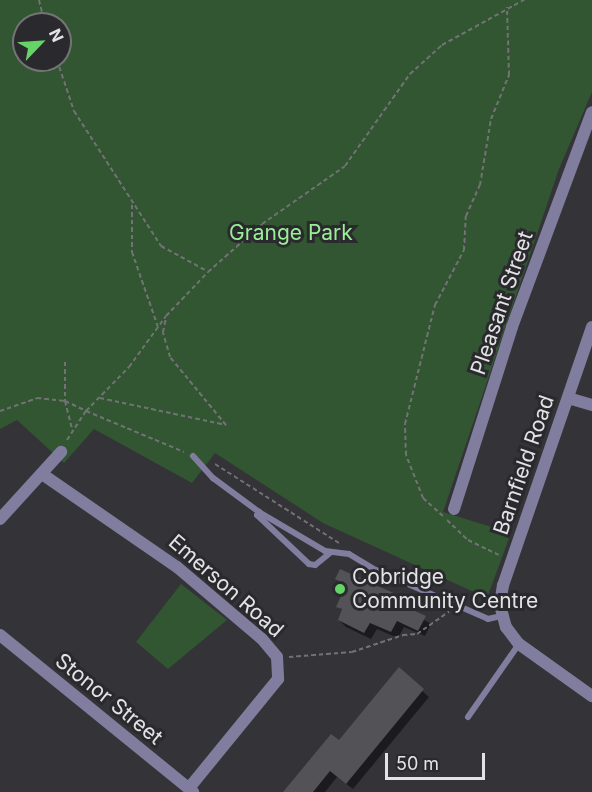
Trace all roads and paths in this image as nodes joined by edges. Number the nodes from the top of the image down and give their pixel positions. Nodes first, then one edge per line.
1 (524, 0) edge
2 (507, 7) junction
3 (61, 72) edge
4 (592, 112) edge
5 (132, 202) junction
6 (208, 272) junction
7 (166, 316) junction
8 (158, 327) junction
9 (592, 327) edge
10 (65, 362) dead end
11 (100, 398) junction
12 (568, 398) junction
13 (65, 401) junction
14 (592, 405) edge
15 (0, 411) edge
16 (86, 411) junction
17 (72, 430) junction
18 (61, 452) joint
19 (193, 456) dead end
20 (42, 474) junction
21 (454, 509) dead end
22 (259, 512) junction
23 (0, 519) edge
24 (330, 553) junction
25 (511, 562) junction
26 (460, 604) junction
27 (501, 616) junction
28 (0, 635) edge
29 (519, 644) junction
30 (277, 657) junction
31 (592, 696) edge
32 (468, 717) dead end
33 (191, 790) edge

1 - 2 path
2 - 6 path
2 - 25 path
3 - 5 path
4 - 21 street, Pleasant Street
5 - 6 path
5 - 8 path
6 - 7 path
7 - 8 path
7 - 11 path
8 - 11 path
9 - 12 street, Barnfield Road
10 - 13 path
11 - 16 path
12 - 14 street
12 - 25 street, Barnfield Road
13 - 15 path
13 - 16 path
13 - 17 path
16 - 17 path
17 - 18 path
18 - 20 street
19 - 22 lane
20 - 23 street
20 - 30 street, Emerson Road
22 - 24 lane
22 - 24 lane
24 - 26 lane
25 - 27 street, Barnfield Road
26 - 27 lane
26 - 30 path
27 - 29 street
28 - 33 street, Stonor Street
29 - 31 street
29 - 32 lane
30 - 33 street, Emerson Road

